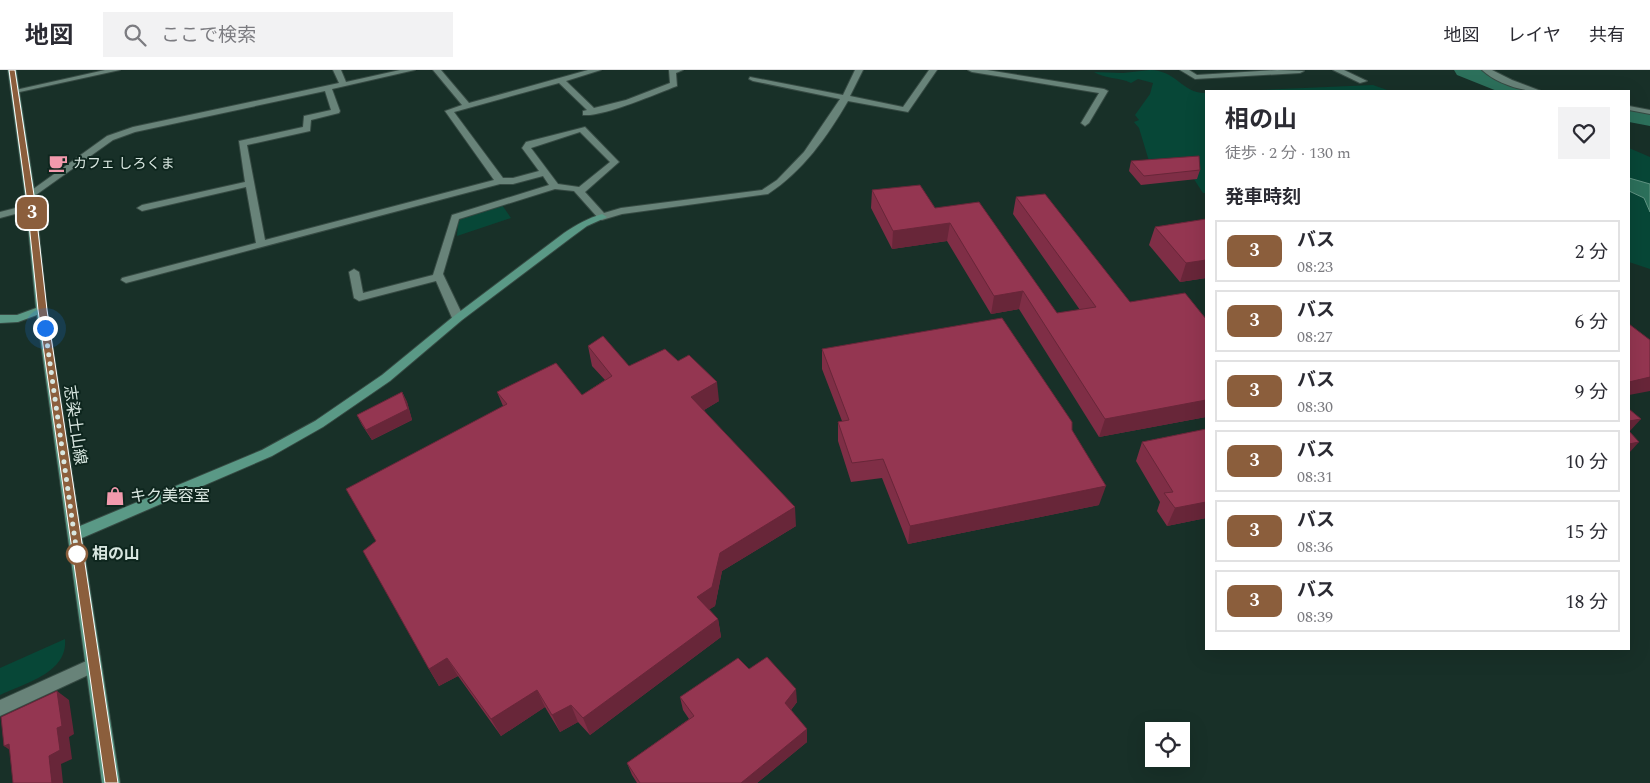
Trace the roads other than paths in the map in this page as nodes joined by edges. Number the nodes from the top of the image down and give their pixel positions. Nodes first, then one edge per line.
1 (12, 70) edge
2 (116, 70) edge
3 (337, 70) edge
4 (411, 70) edge
5 (437, 70) edge
6 (597, 70) edge
7 (679, 70) edge
8 (859, 70) edge
9 (933, 70) edge
10 (972, 70) edge
11 (1184, 70) edge
12 (1297, 70) edge
13 (1337, 70) edge
14 (1486, 70) edge
15 (753, 79) dead end
16 (561, 80) junction
17 (1363, 81) dead end
18 (344, 85) junction
19 (328, 89) junction
20 (1534, 90) edge
21 (15, 91) junction
22 (844, 97) junction
23 (466, 106) junction
24 (1630, 108) edge
25 (1650, 112) edge
26 (1085, 123) dead end
27 (544, 172) junction
28 (500, 181) junction
29 (248, 184) junction
30 (555, 186) junction
31 (580, 191) junction
32 (30, 201) junction
33 (142, 208) dead end
34 (0, 215) edge
35 (602, 217) junction
36 (261, 244) junction
37 (354, 272) dead end
38 (439, 278) junction
39 (126, 280) dead end
40 (42, 310) junction
41 (458, 318) junction
42 (0, 319) edge
43 (74, 535) junction
44 (93, 665) junction
45 (0, 708) edge
46 (111, 783) edge

1 - 21 main road, 志染土山線
2 - 21 street
3 - 18 street
4 - 18 street
5 - 23 street
6 - 16 street
7 - 16 street
8 - 22 street
9 - 22 street
10 - 26 street
11 - 12 street
13 - 17 street
14 - 20 street
15 - 22 street
16 - 23 street
18 - 19 street
19 - 29 street
19 - 32 street
21 - 32 main road, 志染土山線
22 - 35 street
23 - 28 street
24 - 25 street
27 - 28 street
27 - 30 street
27 - 31 street
28 - 36 street
29 - 33 street
29 - 36 street
30 - 31 street
30 - 38 street
31 - 35 street
32 - 34 street
32 - 40 main road, 志染土山線
35 - 41 main road
36 - 39 street
37 - 38 street
38 - 41 street
40 - 42 main road
40 - 43 main road, 志染土山線
41 - 43 main road
43 - 44 main road, 志染土山線
44 - 45 street
44 - 46 main road, 志染土山線

